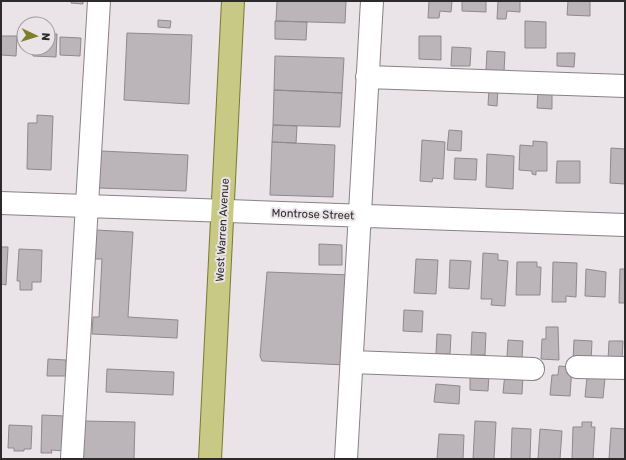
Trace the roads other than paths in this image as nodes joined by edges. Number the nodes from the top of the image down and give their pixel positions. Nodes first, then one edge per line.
1 (99, 1) edge
2 (234, 1) edge
3 (372, 1) edge
4 (368, 77) junction
5 (625, 86) edge
6 (1, 203) edge
7 (87, 206) junction
8 (222, 211) junction
9 (360, 216) junction
10 (625, 225) edge
11 (352, 362) junction
12 (577, 367) dead end
13 (625, 368) edge
14 (533, 369) dead end
15 (72, 459) edge
16 (210, 459) edge
17 (346, 459) edge

1 - 7 street
2 - 8 main road, West Warren Avenue
3 - 4 street
4 - 5 street
4 - 9 street
6 - 7 street, Montrose Street
7 - 8 street, Montrose Street
7 - 15 street
8 - 9 street, Montrose Street
8 - 16 main road, West Warren Avenue
9 - 10 street, Montrose Street
9 - 11 street
11 - 14 street
11 - 17 street
12 - 13 street

